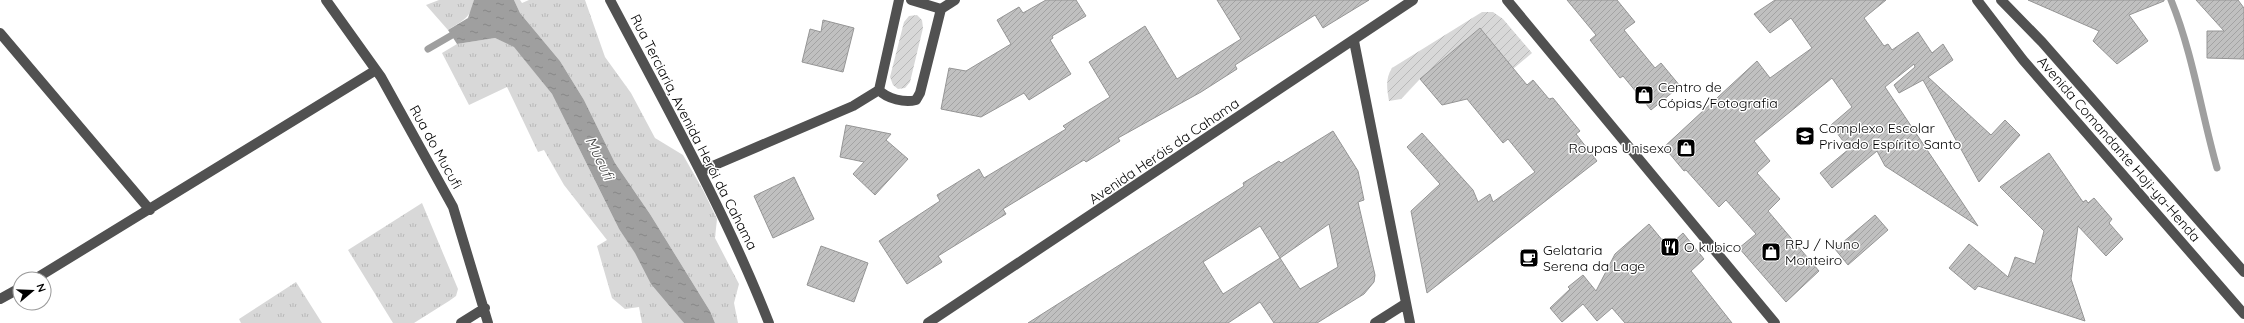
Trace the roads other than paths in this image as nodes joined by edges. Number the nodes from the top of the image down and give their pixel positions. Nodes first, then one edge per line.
1 (326, 0) edge
2 (610, 0) edge
3 (899, 0) edge
4 (911, 0) edge
5 (955, 0) edge
6 (1413, 0) edge
7 (1507, 0) edge
8 (1976, 0) edge
9 (2002, 0) edge
10 (941, 9) junction
11 (0, 33) edge
12 (1354, 41) junction
13 (376, 70) junction
14 (879, 90) junction
15 (701, 171) junction
16 (150, 210) junction
17 (48, 271) edge
18 (2244, 272) edge
19 (12, 292) edge
20 (0, 299) edge
21 (1405, 304) junction
22 (485, 308) junction
23 (2244, 314) edge
24 (461, 323) edge
25 (488, 323) edge
26 (769, 323) edge
27 (928, 323) edge
28 (1375, 323) edge
29 (1410, 323) edge
30 (1775, 323) edge

1 - 13 street, Rua do Mucufi
2 - 15 street, Rua Terciaria, Avenida Herói da Cahama
3 - 14 street
4 - 10 street
5 - 10 street
6 - 12 street, Avenida Heróis da Cahama
7 - 30 street
8 - 23 street, Avenida Comandante Hoji-ya-Henda
9 - 18 street, Avenida Comandante Hoji-ya-Henda
10 - 14 street
11 - 16 street
12 - 21 street
12 - 27 street, Avenida Heróis da Cahama
13 - 16 street
13 - 22 street, Rua do Mucufi
14 - 15 street
15 - 26 street, Rua Terciaria, Avenida Herói da Cahama
16 - 17 street
19 - 20 street
21 - 28 street
21 - 29 street
22 - 24 street
22 - 25 street, Rua do Mucufi

